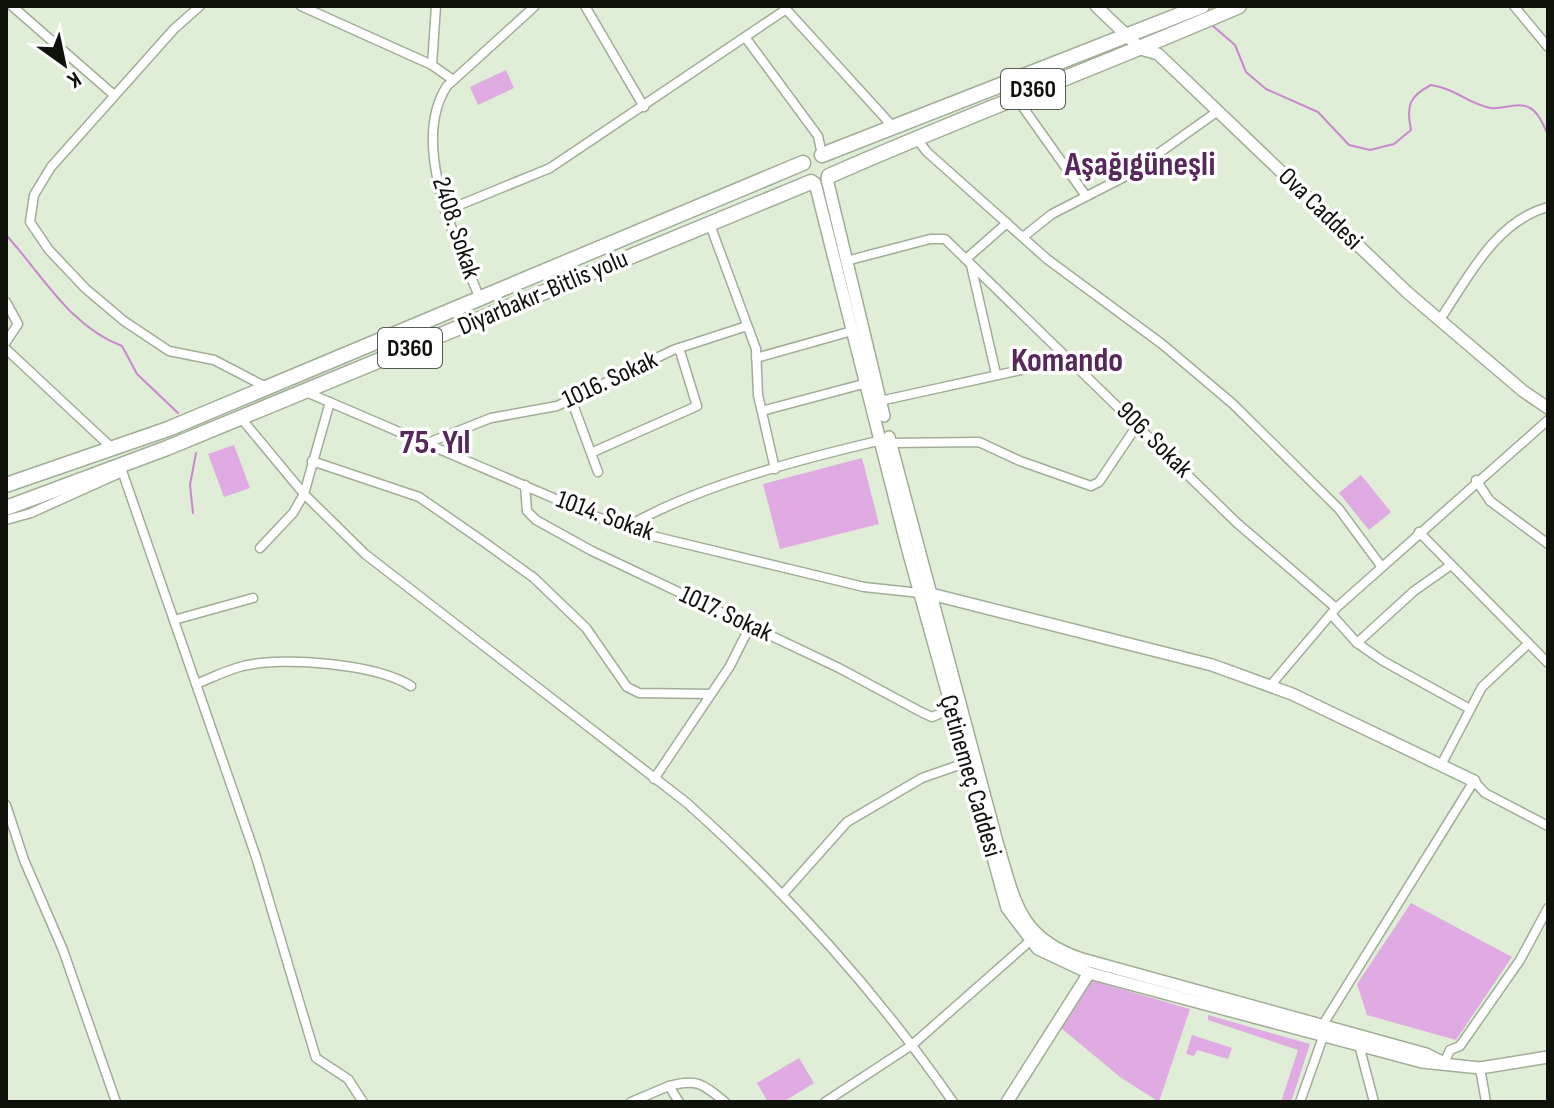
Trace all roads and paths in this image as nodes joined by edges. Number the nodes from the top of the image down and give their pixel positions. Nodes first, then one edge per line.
1 (12, 6) edge
2 (200, 6) edge
3 (301, 6) edge
4 (436, 6) edge
5 (535, 6) edge
6 (585, 6) edge
7 (1096, 6) edge
8 (1202, 6) edge
9 (1239, 6) edge
10 (1515, 6) edge
11 (784, 8) edge
12 (745, 37) junction
13 (1128, 37) junction
14 (1548, 47) edge
15 (1141, 49) junction
16 (432, 65) junction
17 (453, 80) junction
18 (114, 95) junction
19 (1015, 96) junction
20 (644, 107) junction
21 (1218, 111) junction
22 (895, 129) junction
23 (916, 138) junction
24 (822, 155) junction
25 (803, 163) junction
26 (820, 180) junction
27 (1086, 196) junction
28 (1548, 207) edge
29 (445, 211) junction
30 (709, 222) junction
31 (1007, 223) junction
32 (1023, 237) junction
33 (846, 261) junction
34 (968, 261) junction
35 (480, 299) junction
36 (6, 302) edge
37 (1441, 318) junction
38 (747, 326) junction
39 (852, 331) junction
40 (6, 342) edge
41 (679, 348) junction
42 (6, 349) edge
43 (756, 358) junction
44 (1071, 359) junction
45 (996, 374) junction
46 (867, 383) junction
47 (266, 387) junction
48 (305, 392) junction
49 (571, 399) junction
50 (880, 401) junction
51 (330, 402) junction
52 (1548, 408) edge
53 (762, 411) junction
54 (240, 417) junction
55 (1548, 420) edge
56 (1138, 424) junction
57 (886, 441) junction
58 (425, 444) junction
59 (112, 448) junction
60 (593, 452) junction
61 (312, 461) junction
62 (121, 469) junction
63 (775, 469) junction
64 (598, 472) dead end
65 (1476, 480) junction
66 (6, 485) edge
67 (525, 485) junction
68 (304, 494) junction
69 (6, 508) edge
70 (6, 520) edge
71 (625, 528) junction
72 (1419, 532) junction
73 (1548, 544) edge
74 (260, 548) dead end
75 (1451, 565) junction
76 (1381, 566) junction
77 (925, 593) junction
78 (253, 598) dead end
79 (1334, 611) junction
80 (174, 620) junction
81 (750, 626) junction
82 (1357, 643) junction
83 (1528, 644) junction
84 (1548, 663) edge
85 (196, 684) junction
86 (411, 686) dead end
87 (1270, 686) junction
88 (711, 694) junction
89 (951, 709) junction
90 (1470, 709) junction
91 (965, 763) junction
92 (1441, 765) junction
93 (654, 779) junction
94 (1474, 781) junction
95 (6, 805) edge
96 (1548, 826) edge
97 (783, 894) junction
98 (1548, 908) edge
99 (1030, 941) junction
100 (1089, 973) junction
101 (1322, 1031) junction
102 (912, 1045) junction
103 (1359, 1045) junction
104 (1548, 1057) edge
105 (1444, 1063) junction
106 (1480, 1068) junction
107 (669, 1086) junction
108 (116, 1102) edge
109 (363, 1102) edge
110 (631, 1102) edge
111 (679, 1102) edge
112 (725, 1102) edge
113 (825, 1102) edge
114 (953, 1102) edge
115 (1007, 1102) edge
116 (1300, 1102) edge
117 (1374, 1102) edge
118 (1486, 1102) edge

1 - 18 street
2 - 18 street
3 - 16 street
4 - 16 street
5 - 17 street, 2408. Sokak
6 - 20 street
7 - 13 main road, Ova Caddesi
8 - 13 highway, D360
9 - 15 highway, Diyarbakır-Bitlis yolu / D360
10 - 14 street
11 - 12 street
11 - 22 street
12 - 20 street
12 - 24 street
13 - 15 main road, Ova Caddesi
13 - 22 highway, D360
15 - 19 highway, Diyarbakır-Bitlis yolu / D360
15 - 21 main road, Ova Caddesi
16 - 17 street
17 - 29 street, 2408. Sokak
18 - 47 street
19 - 23 highway, Diyarbakır-Bitlis yolu / D360
19 - 27 street
20 - 29 street
21 - 27 street
21 - 37 main road, Ova Caddesi
22 - 24 highway, D360
23 - 26 highway, Diyarbakır-Bitlis yolu / D360
23 - 31 street
24 - 25 highway
24 - 26 highway
25 - 26 highway
25 - 35 highway, Diyarbakır-Bitlis yolu / D360
26 - 30 highway, Diyarbakır-Bitlis yolu / D360
26 - 33 main road, Çetinemeç Caddesi
26 - 39 main road, Çetinemeç Caddesi
27 - 32 street
28 - 37 street
29 - 35 street, 2408. Sokak
30 - 38 street
30 - 48 highway, Diyarbakır-Bitlis yolu / D360
31 - 32 street
31 - 34 street
32 - 76 street
33 - 34 street, 906. Sokak
33 - 50 main road, Çetinemeç Caddesi
34 - 44 street, 906. Sokak
34 - 45 street
35 - 47 highway, Diyarbakır-Bitlis yolu / D360
36 - 40 street
37 - 52 main road, Ova Caddesi
38 - 41 street, 1016. Sokak
38 - 43 street
39 - 43 street
39 - 46 main road, Çetinemeç Caddesi
41 - 49 street, 1016. Sokak
41 - 60 street
42 - 59 street
43 - 53 street
44 - 45 street
44 - 56 street, 906. Sokak
45 - 50 street
46 - 53 street
46 - 57 main road, Çetinemeç Caddesi
47 - 59 highway, Diyarbakır-Bitlis yolu / D360
48 - 51 street, 1014. Sokak
48 - 54 highway, Diyarbakır-Bitlis yolu / D360
49 - 58 street, 1016. Sokak
49 - 60 street
50 - 57 main road, Çetinemeç Caddesi
51 - 58 street, 1014. Sokak
51 - 61 street
53 - 63 street
54 - 62 highway, Diyarbakır-Bitlis yolu / D360
54 - 68 street
55 - 65 street
56 - 57 street
56 - 79 street, 906. Sokak
57 - 63 street
57 - 77 main road, Çetinemeç Caddesi
58 - 67 street, 1014. Sokak
59 - 66 highway, Diyarbakır-Bitlis yolu / D360
60 - 64 street
61 - 68 street
61 - 88 street
62 - 69 highway, Diyarbakır-Bitlis yolu / D360
62 - 70 street
62 - 80 street
63 - 71 street
65 - 72 street
65 - 73 street
67 - 71 street, 1014. Sokak
67 - 81 street, 1017. Sokak
68 - 74 street
68 - 93 street
71 - 77 street, 1014. Sokak
72 - 75 street
72 - 76 street
75 - 82 street
75 - 83 street
76 - 79 street
77 - 87 main road
77 - 89 main road, Çetinemeç Caddesi
77 - 101 main road, Çetinemeç Caddesi
78 - 80 street
79 - 82 street, 906. Sokak
79 - 87 street
80 - 85 street
81 - 88 street
81 - 89 street, 1017. Sokak
82 - 90 street, 906. Sokak
83 - 84 street
83 - 90 street
85 - 86 street
85 - 109 street
87 - 92 main road
88 - 93 street
89 - 91 main road, Çetinemeç Caddesi
90 - 92 street
91 - 97 street
91 - 99 main road, Çetinemeç Caddesi
92 - 94 main road
93 - 97 street
94 - 96 street
94 - 101 street
95 - 108 street
97 - 102 street
98 - 105 street
99 - 100 main road, Çetinemeç Caddesi
99 - 102 street
100 - 101 main road, Çetinemeç Caddesi
100 - 115 main road
101 - 103 main road, Çetinemeç Caddesi
101 - 105 main road, Çetinemeç Caddesi
101 - 116 street
102 - 113 street
102 - 114 street
103 - 105 main road, Çetinemeç Caddesi
103 - 117 street
104 - 106 main road, Çetinemeç Caddesi
105 - 106 main road, Çetinemeç Caddesi
106 - 118 street
107 - 110 street
107 - 111 street
107 - 112 street

